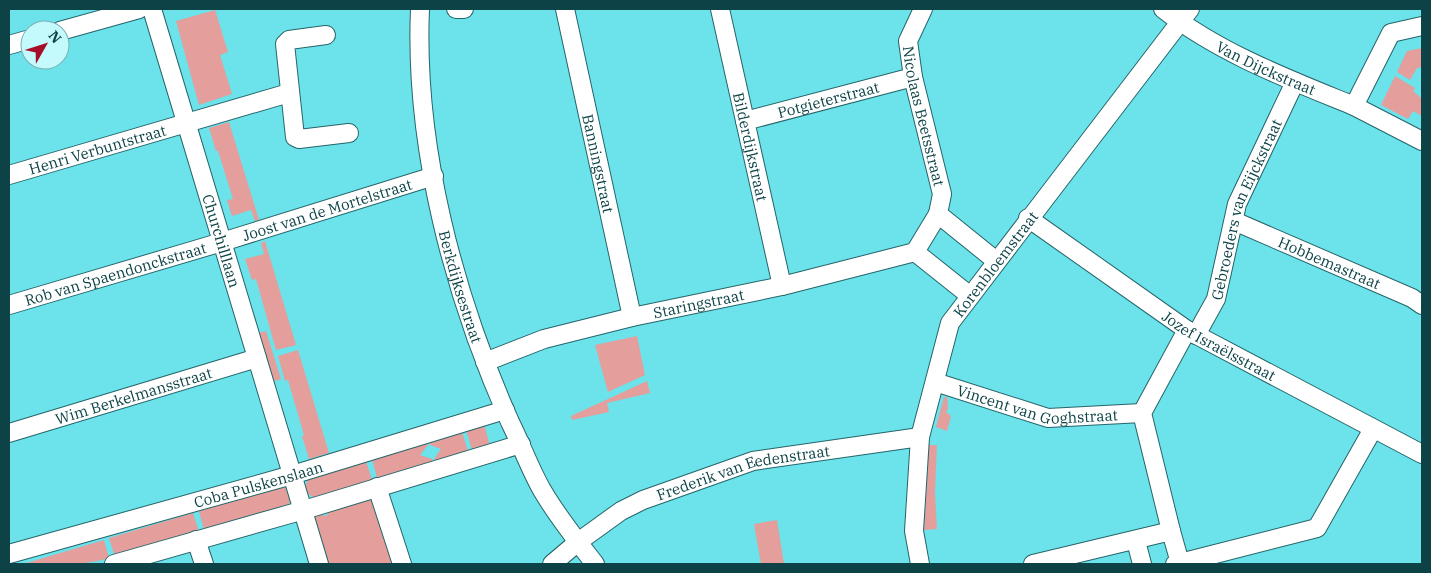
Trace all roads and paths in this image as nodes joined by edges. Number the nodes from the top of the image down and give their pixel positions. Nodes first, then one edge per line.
1 (140, 9) edge
2 (152, 9) edge
3 (420, 9) edge
4 (456, 9) edge
5 (464, 9) edge
6 (565, 9) edge
7 (720, 9) edge
8 (923, 9) edge
9 (1163, 9) edge
10 (1185, 16) edge
11 (1422, 26) edge
12 (70, 28) edge
13 (326, 35) dead end
14 (914, 76) junction
15 (1295, 82) junction
16 (289, 93) junction
17 (1354, 106) junction
18 (745, 122) junction
19 (186, 124) junction
20 (349, 134) dead end
21 (1422, 141) edge
22 (9, 175) edge
23 (434, 176) junction
24 (938, 214) junction
25 (1028, 218) junction
26 (1234, 221) junction
27 (222, 242) junction
28 (915, 252) junction
29 (995, 260) junction
30 (782, 286) junction
31 (969, 295) junction
32 (9, 305) edge
33 (1422, 306) edge
34 (632, 316) junction
35 (1191, 333) junction
36 (257, 358) junction
37 (485, 362) junction
38 (936, 382) junction
39 (505, 410) junction
40 (1142, 414) junction
41 (1373, 428) junction
42 (9, 432) edge
43 (920, 437) junction
44 (521, 444) junction
45 (1422, 454) edge
46 (292, 475) junction
47 (377, 487) junction
48 (304, 510) junction
49 (1171, 531) junction
50 (196, 540) junction
51 (1136, 541) junction
52 (578, 542) junction
53 (9, 554) edge
54 (118, 564) edge
55 (204, 564) edge
56 (319, 564) edge
57 (402, 564) edge
58 (552, 564) edge
59 (594, 564) edge
60 (920, 564) edge
61 (1034, 564) edge
62 (1142, 564) edge
63 (1178, 564) edge

1 - 12 street
2 - 19 street, Churchilllaan
3 - 23 street, Berkdijksestraat
4 - 5 street
6 - 34 street, Banningstraat
7 - 18 street, Bilderdijkstraat
8 - 14 street, Nicolaas Beetsstraat
9 - 10 street, Van Dijckstraat
10 - 15 street, Van Dijckstraat
10 - 25 street, Korenbloemstraat
11 - 17 street
13 - 16 street
14 - 18 street, Potgieterstraat
14 - 24 street, Nicolaas Beetsstraat
15 - 17 street, Van Dijckstraat
15 - 26 street, Gebroeders van Eijckstraat
16 - 19 street, Henri Verbuntstraat
16 - 20 street
17 - 21 street, Van Dijckstraat
18 - 30 street, Bilderdijkstraat
19 - 22 street, Henri Verbuntstraat
19 - 27 street, Churchilllaan
23 - 27 street, Joost van de Mortelstraat
23 - 37 street, Berkdijksestraat
24 - 28 street
24 - 29 street
25 - 29 street, Korenbloemstraat
25 - 35 street, Jozef Israëlsstraat
26 - 33 street, Hobbemastraat
26 - 35 street, Gebroeders van Eijckstraat
27 - 32 street, Rob van Spaendonckstraat
27 - 36 street, Churchilllaan
28 - 30 street, Staringstraat
28 - 31 street
29 - 31 street, Korenbloemstraat
30 - 34 street, Staringstraat
31 - 38 street, Korenbloemstraat
34 - 37 street, Staringstraat
35 - 40 street, Gebroeders van Eijckstraat
35 - 41 street, Jozef Israëlsstraat
36 - 42 street, Wim Berkelmansstraat
36 - 46 street, Churchilllaan
37 - 39 street, Berkdijksestraat
38 - 40 street, Vincent van Goghstraat
38 - 43 street, Korenbloemstraat
39 - 44 street, Berkdijksestraat
39 - 46 street, Coba Pulskenslaan
40 - 49 street
41 - 45 street, Jozef Israëlsstraat
41 - 63 street
43 - 52 street, Frederik van Eedenstraat
43 - 60 street, Korenbloemstraat
44 - 47 street
44 - 52 street, Berkdijksestraat
46 - 48 street, Churchilllaan
46 - 53 street, Coba Pulskenslaan
47 - 48 street
47 - 57 street
48 - 50 street
48 - 56 street, Churchilllaan
49 - 51 street
49 - 63 street
50 - 54 street
50 - 55 street
51 - 61 street
51 - 62 street
52 - 58 street
52 - 59 street, Berkdijksestraat

